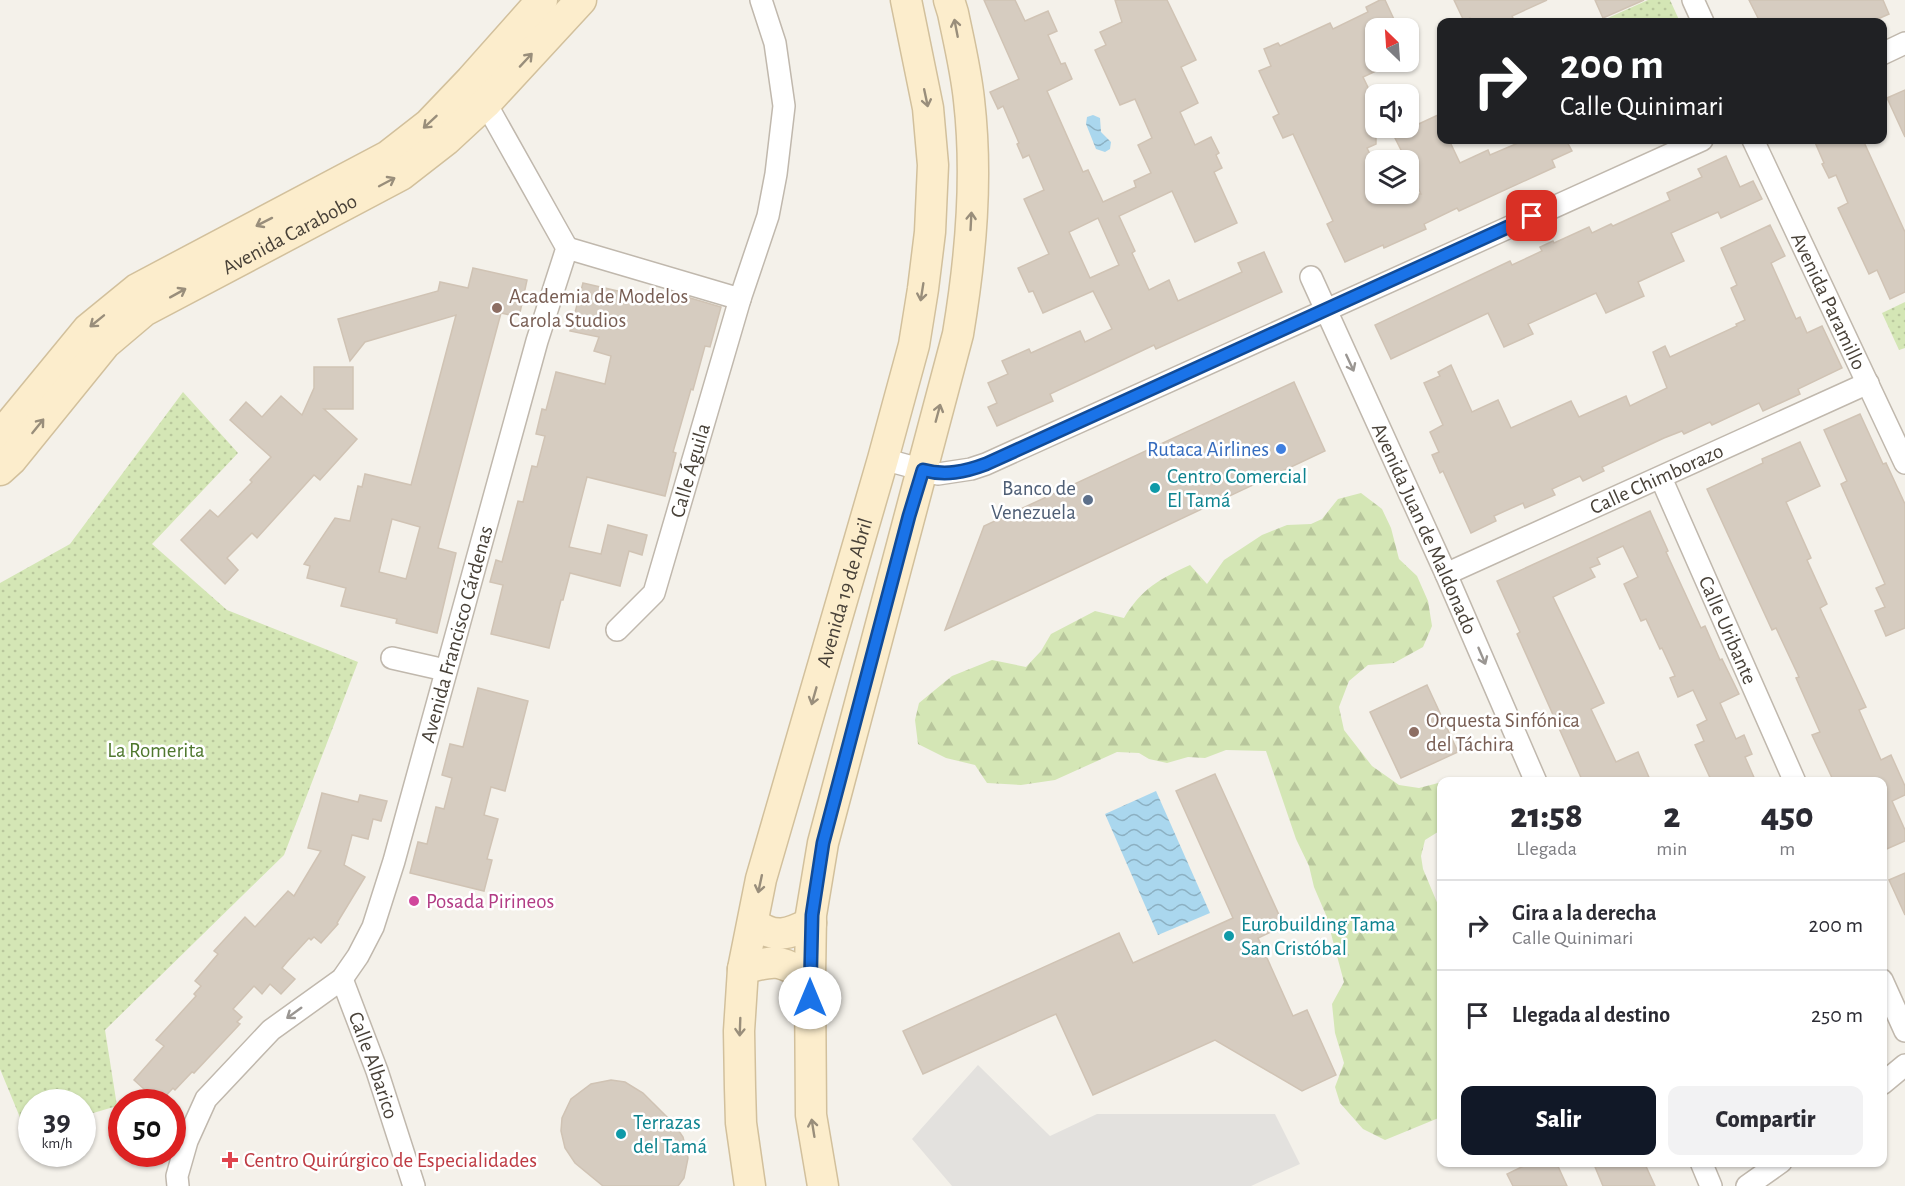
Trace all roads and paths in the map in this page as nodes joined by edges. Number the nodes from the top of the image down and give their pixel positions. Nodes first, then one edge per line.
1 (542, 0) edge
2 (581, 0) edge
3 (761, 0) edge
4 (906, 0) edge
5 (949, 0) edge
6 (1693, 0) edge
7 (1701, 18) edge
8 (1905, 43) edge
9 (1887, 52) edge
10 (479, 91) junction
11 (1693, 144) edge
12 (1755, 144) edge
13 (567, 248) junction
14 (1311, 277) dead end
15 (740, 299) junction
16 (1326, 310) junction
17 (1868, 383) junction
18 (0, 436) edge
19 (883, 459) junction
20 (1905, 463) edge
21 (0, 470) edge
22 (923, 470) junction
23 (1661, 478) junction
24 (1446, 574) junction
25 (617, 630) dead end
26 (392, 658) dead end
27 (445, 670) junction
28 (1534, 777) edge
29 (1793, 777) edge
30 (753, 923) junction
31 (811, 923) junction
32 (743, 969) junction
33 (810, 977) junction
34 (342, 979) junction
35 (1887, 991) edge
36 (1905, 1031) edge
37 (1905, 1065) edge
38 (1887, 1080) edge
39 (1703, 1167) edge
40 (1774, 1167) edge
41 (178, 1186) edge
42 (414, 1186) edge
43 (750, 1186) edge
44 (823, 1186) edge
45 (1712, 1186) edge
46 (1747, 1186) edge

1 - 10 main road, Avenida Carabobo
10 -> 2 main road, Avenida Carabobo
3 - 15 street, Calle Águila
4 -> 19 main road, Avenida 19 de Abril
22 -> 5 main road, Avenida 19 de Abril
6 - 7 street
8 - 9 street
10 - 13 street
10 -> 18 main road, Avenida Carabobo
21 -> 10 main road, Avenida Carabobo
11 - 16 street
12 - 17 street, Avenida Paramillo
13 - 15 street
13 - 27 street, Avenida Francisco Cárdenas
14 - 16 street, Avenida Juan de Maldonado
15 - 25 street, Calle Águila
16 - 22 street
16 -> 24 street, Avenida Juan de Maldonado
17 - 20 street, Avenida Paramillo
17 - 23 street, Calle Chimborazo
19 - 22 street
19 -> 30 main road, Avenida 19 de Abril
22 - 31 main road, Avenida 19 de Abril
23 - 24 street, Calle Chimborazo
23 - 29 street, Calle Uribante
24 -> 28 street, Avenida Juan de Maldonado
26 - 27 street
27 - 34 street, Avenida Francisco Cárdenas
30 - 31 main road
30 - 32 main road, Avenida 19 de Abril
31 - 33 main road, Avenida 19 de Abril
32 - 33 main road
32 -> 43 main road, Avenida 19 de Abril
44 -> 33 main road, Avenida 19 de Abril
34 -> 41 street, Avenida Francisco Cárdenas
34 - 42 street, Calle Albarico
35 - 36 street
37 - 38 street
39 - 45 street
40 - 46 street

